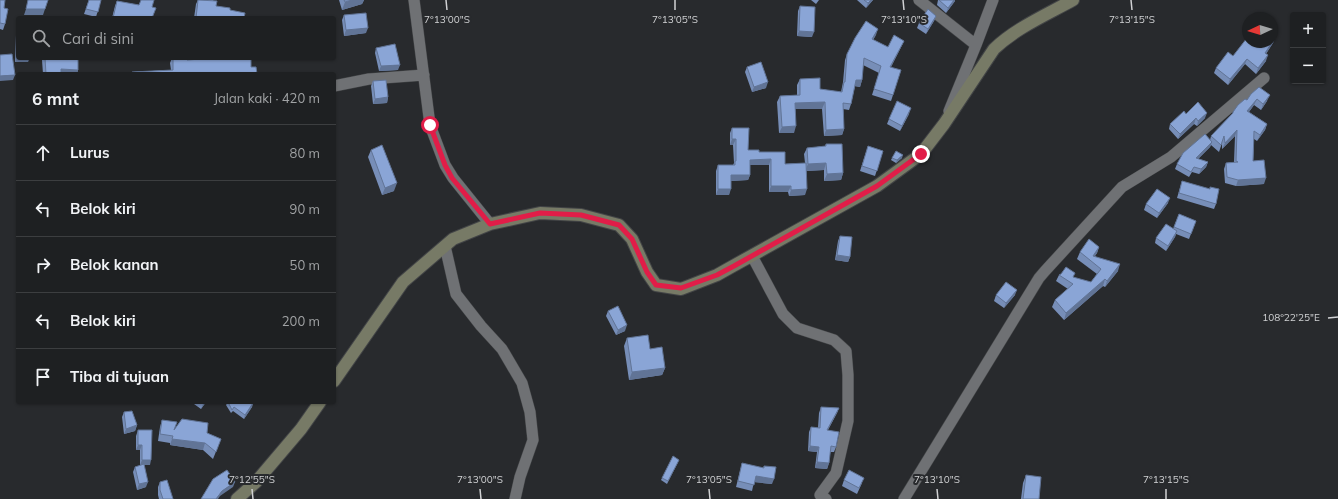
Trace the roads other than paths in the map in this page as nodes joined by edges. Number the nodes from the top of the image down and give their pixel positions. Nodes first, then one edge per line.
1 (414, 0) edge
2 (919, 0) edge
3 (992, 0) edge
4 (1073, 0) edge
5 (976, 45) junction
6 (424, 75) junction
7 (1264, 78) dead end
8 (336, 86) edge
9 (944, 124) junction
10 (490, 224) junction
11 (445, 246) junction
12 (752, 256) junction
13 (336, 378) edge
14 (319, 404) edge
15 (822, 498) edge
16 (237, 499) edge
17 (515, 499) edge
18 (904, 499) edge

1 - 6 street
2 - 5 street
3 - 5 street
4 - 9 street
5 - 9 street
6 - 8 street
6 - 10 street
7 - 18 street
9 - 12 street
10 - 11 street
10 - 12 street
11 - 13 street
11 - 17 street
12 - 15 street
14 - 16 street

